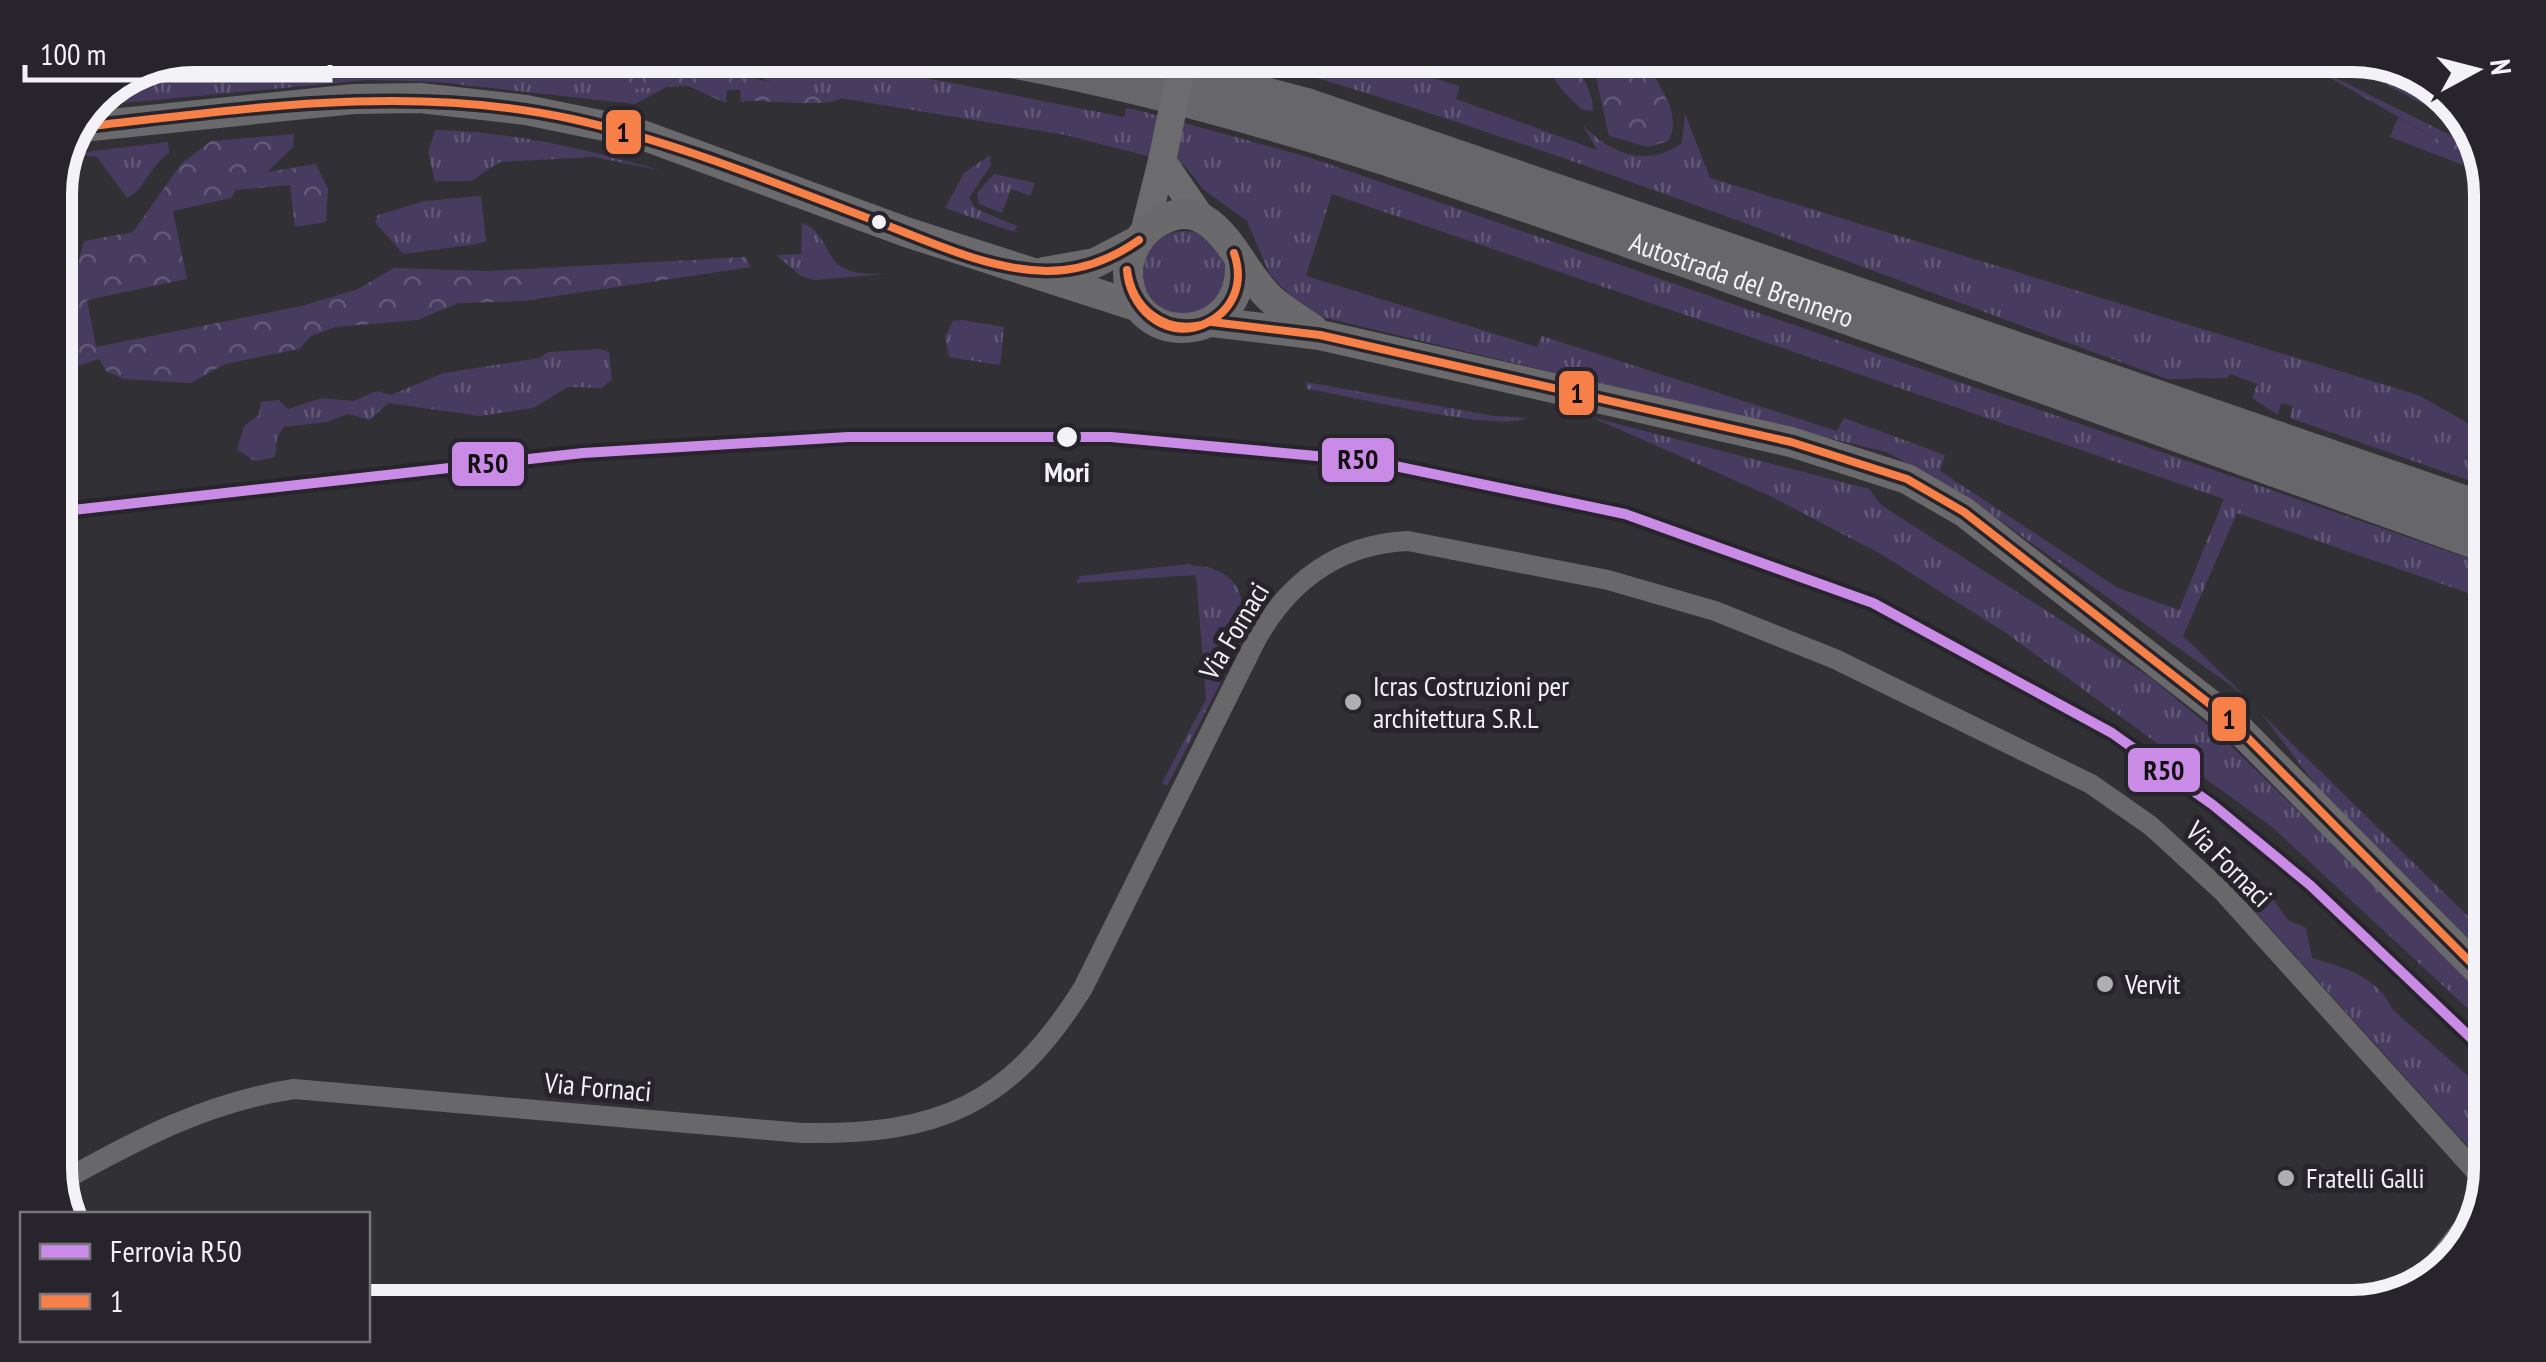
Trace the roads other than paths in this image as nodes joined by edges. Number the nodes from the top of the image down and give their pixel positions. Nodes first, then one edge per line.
1 (1078, 73) edge
2 (1180, 73) edge
3 (1184, 73) edge
4 (94, 126) edge
5 (1162, 161) junction
6 (1202, 219) junction
7 (1141, 237) junction
8 (1240, 265) junction
9 (1021, 269) junction
10 (1139, 307) junction
11 (1212, 322) junction
12 (1320, 335) junction
13 (2473, 506) edge
14 (2473, 540) edge
15 (2474, 966) edge
16 (2474, 1169) edge
17 (73, 1176) edge

1 - 14 highway, Autostrada del Brennero
2 - 5 main road, bridge
3 - 13 highway, Autostrada del Brennero
4 - 9 main road
5 - 6 main road
5 - 7 main road
6 - 7 main road
6 - 8 main road
7 - 9 main road
7 - 10 main road
8 - 11 main road
8 - 12 main road
9 - 10 main road
10 - 11 main road
11 - 12 main road
12 - 15 main road
16 - 17 street, Via Fornaci

